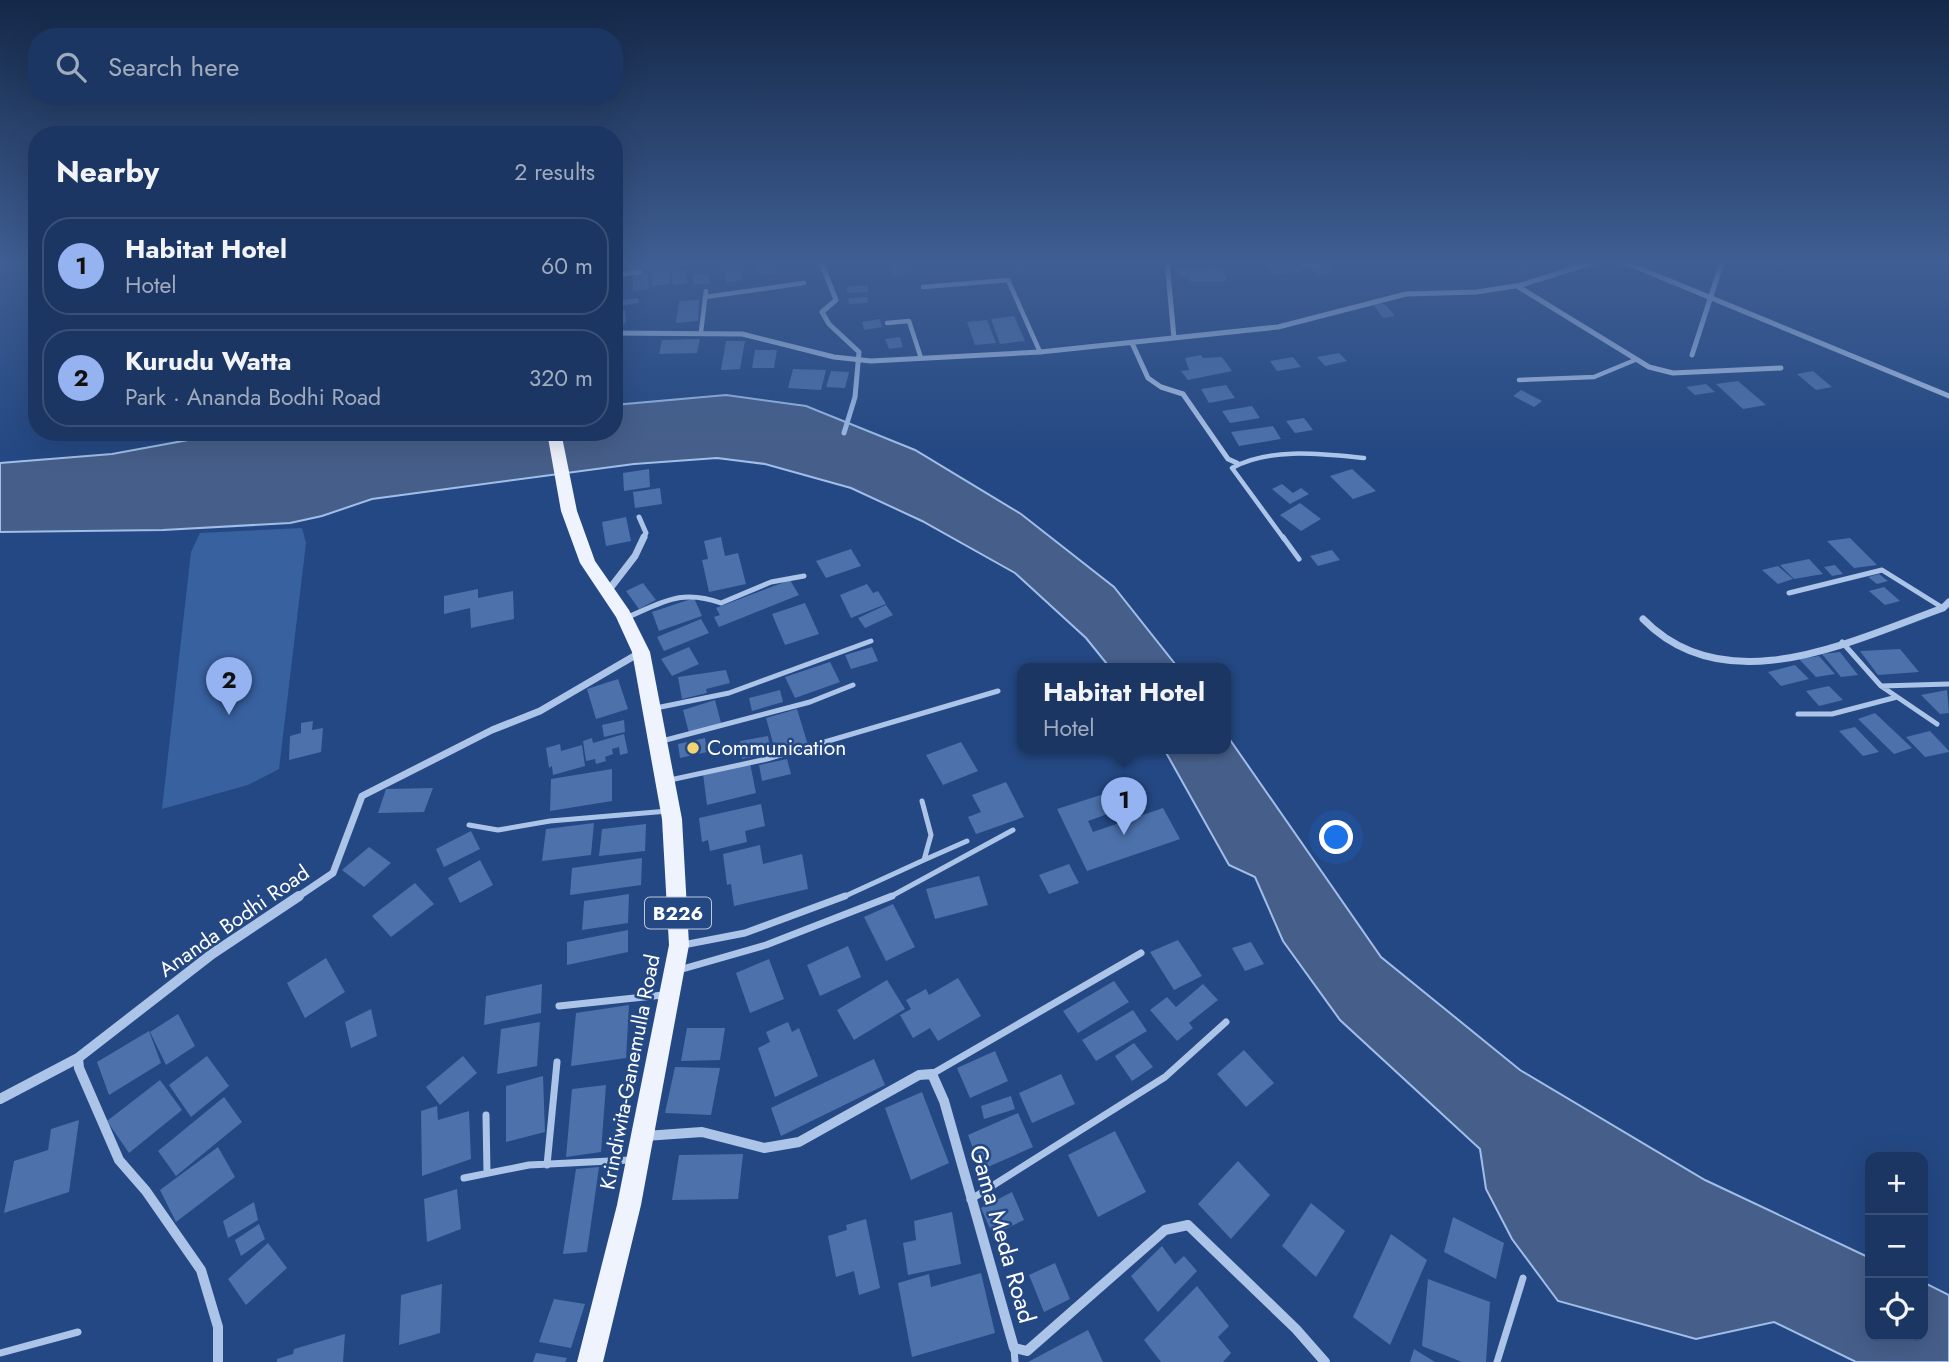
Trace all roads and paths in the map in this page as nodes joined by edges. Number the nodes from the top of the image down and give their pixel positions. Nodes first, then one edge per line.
1 (702, 326) edge
2 (910, 326) edge
3 (1028, 326) edge
4 (1173, 326) edge
5 (1284, 326) edge
6 (1580, 326) edge
7 (1779, 326) edge
8 (701, 332) junction
9 (623, 333) edge
10 (1174, 338) junction
11 (1132, 343) junction
12 (1040, 352) junction
13 (921, 358) junction
14 (1635, 360) junction
15 (1781, 368) dead end
16 (1519, 380) dead end
17 (1949, 396) edge
18 (556, 441) edge
19 (1364, 458) dead end
20 (1237, 463) junction
21 (639, 517) dead end
22 (1299, 559) dead end
23 (804, 576) dead end
24 (608, 592) junction
25 (1789, 593) dead end
26 (1947, 605) edge
27 (625, 618) junction
28 (1643, 619) dead end
29 (871, 641) dead end
30 (1842, 642) junction
31 (641, 652) junction
32 (1949, 684) edge
33 (853, 685) dead end
34 (1881, 685) junction
35 (998, 691) dead end
36 (1896, 697) junction
37 (653, 708) junction
38 (1798, 714) dead end
39 (1937, 724) dead end
40 (659, 742) junction
41 (667, 780) junction
42 (922, 801) dead end
43 (671, 811) junction
44 (468, 825) dead end
45 (1013, 830) dead end
46 (967, 841) dead end
47 (924, 860) junction
48 (679, 945) junction
49 (1141, 953) dead end
50 (676, 971) junction
51 (670, 994) junction
52 (559, 1006) dead end
53 (1226, 1022) dead end
54 (78, 1058) junction
55 (557, 1062) dead end
56 (932, 1074) junction
57 (0, 1099) edge
58 (486, 1115) dead end
59 (641, 1137) junction
60 (637, 1160) junction
61 (547, 1164) junction
62 (487, 1173) junction
63 (464, 1178) dead end
64 (970, 1200) junction
65 (1523, 1278) dead end
66 (78, 1332) dead end
67 (1014, 1349) junction
68 (0, 1353) edge
69 (218, 1362) edge
70 (590, 1362) edge
71 (1015, 1362) edge
72 (1325, 1362) edge
73 (1497, 1362) edge

1 - 8 lane
2 - 13 lane
3 - 12 lane
4 - 10 street
5 - 10 street
6 - 14 street
7 - 17 street
8 - 9 street
8 - 13 street
10 - 11 street
11 - 12 street
11 - 20 street
12 - 13 street
14 - 15 street
14 - 16 lane
18 - 24 main road, Krindiwita-Ganemulla Road / B226
19 - 20 lane
20 - 22 lane
21 - 24 street
23 - 27 lane
24 - 27 main road, Krindiwita-Ganemulla Road / B226
25 - 26 lane
26 - 30 street
27 - 31 main road, Krindiwita-Ganemulla Road / B226
28 - 30 street
29 - 37 lane
30 - 34 lane
31 - 37 main road, Krindiwita-Ganemulla Road / B226
31 - 54 street, Ananda Bodhi Road
32 - 34 lane
33 - 40 lane
34 - 36 lane
35 - 41 lane
36 - 38 lane
36 - 39 lane
37 - 40 main road, Krindiwita-Ganemulla Road / B226
40 - 41 main road, Krindiwita-Ganemulla Road / B226
41 - 43 main road, Krindiwita-Ganemulla Road / B226
42 - 47 lane
43 - 44 lane
43 - 48 main road, Krindiwita-Ganemulla Road / B226
45 - 50 lane
46 - 47 lane
47 - 48 lane
48 - 50 main road, Krindiwita-Ganemulla Road / B226
49 - 56 lane
50 - 51 main road, Krindiwita-Ganemulla Road / B226
51 - 52 lane
51 - 59 main road, Krindiwita-Ganemulla Road / B226
53 - 64 lane
54 - 57 street, Ananda Bodhi Road
54 - 69 street
55 - 61 lane
56 - 59 street
56 - 64 street, Gama Meda Road
58 - 62 lane
59 - 60 main road, Krindiwita-Ganemulla Road / B226
60 - 61 lane
60 - 70 main road, Krindiwita-Ganemulla Road / B226
61 - 62 lane
62 - 63 lane
64 - 67 street, Gama Meda Road
65 - 73 lane
66 - 68 lane
67 - 71 lane
67 - 72 street, Gama Meda Road

